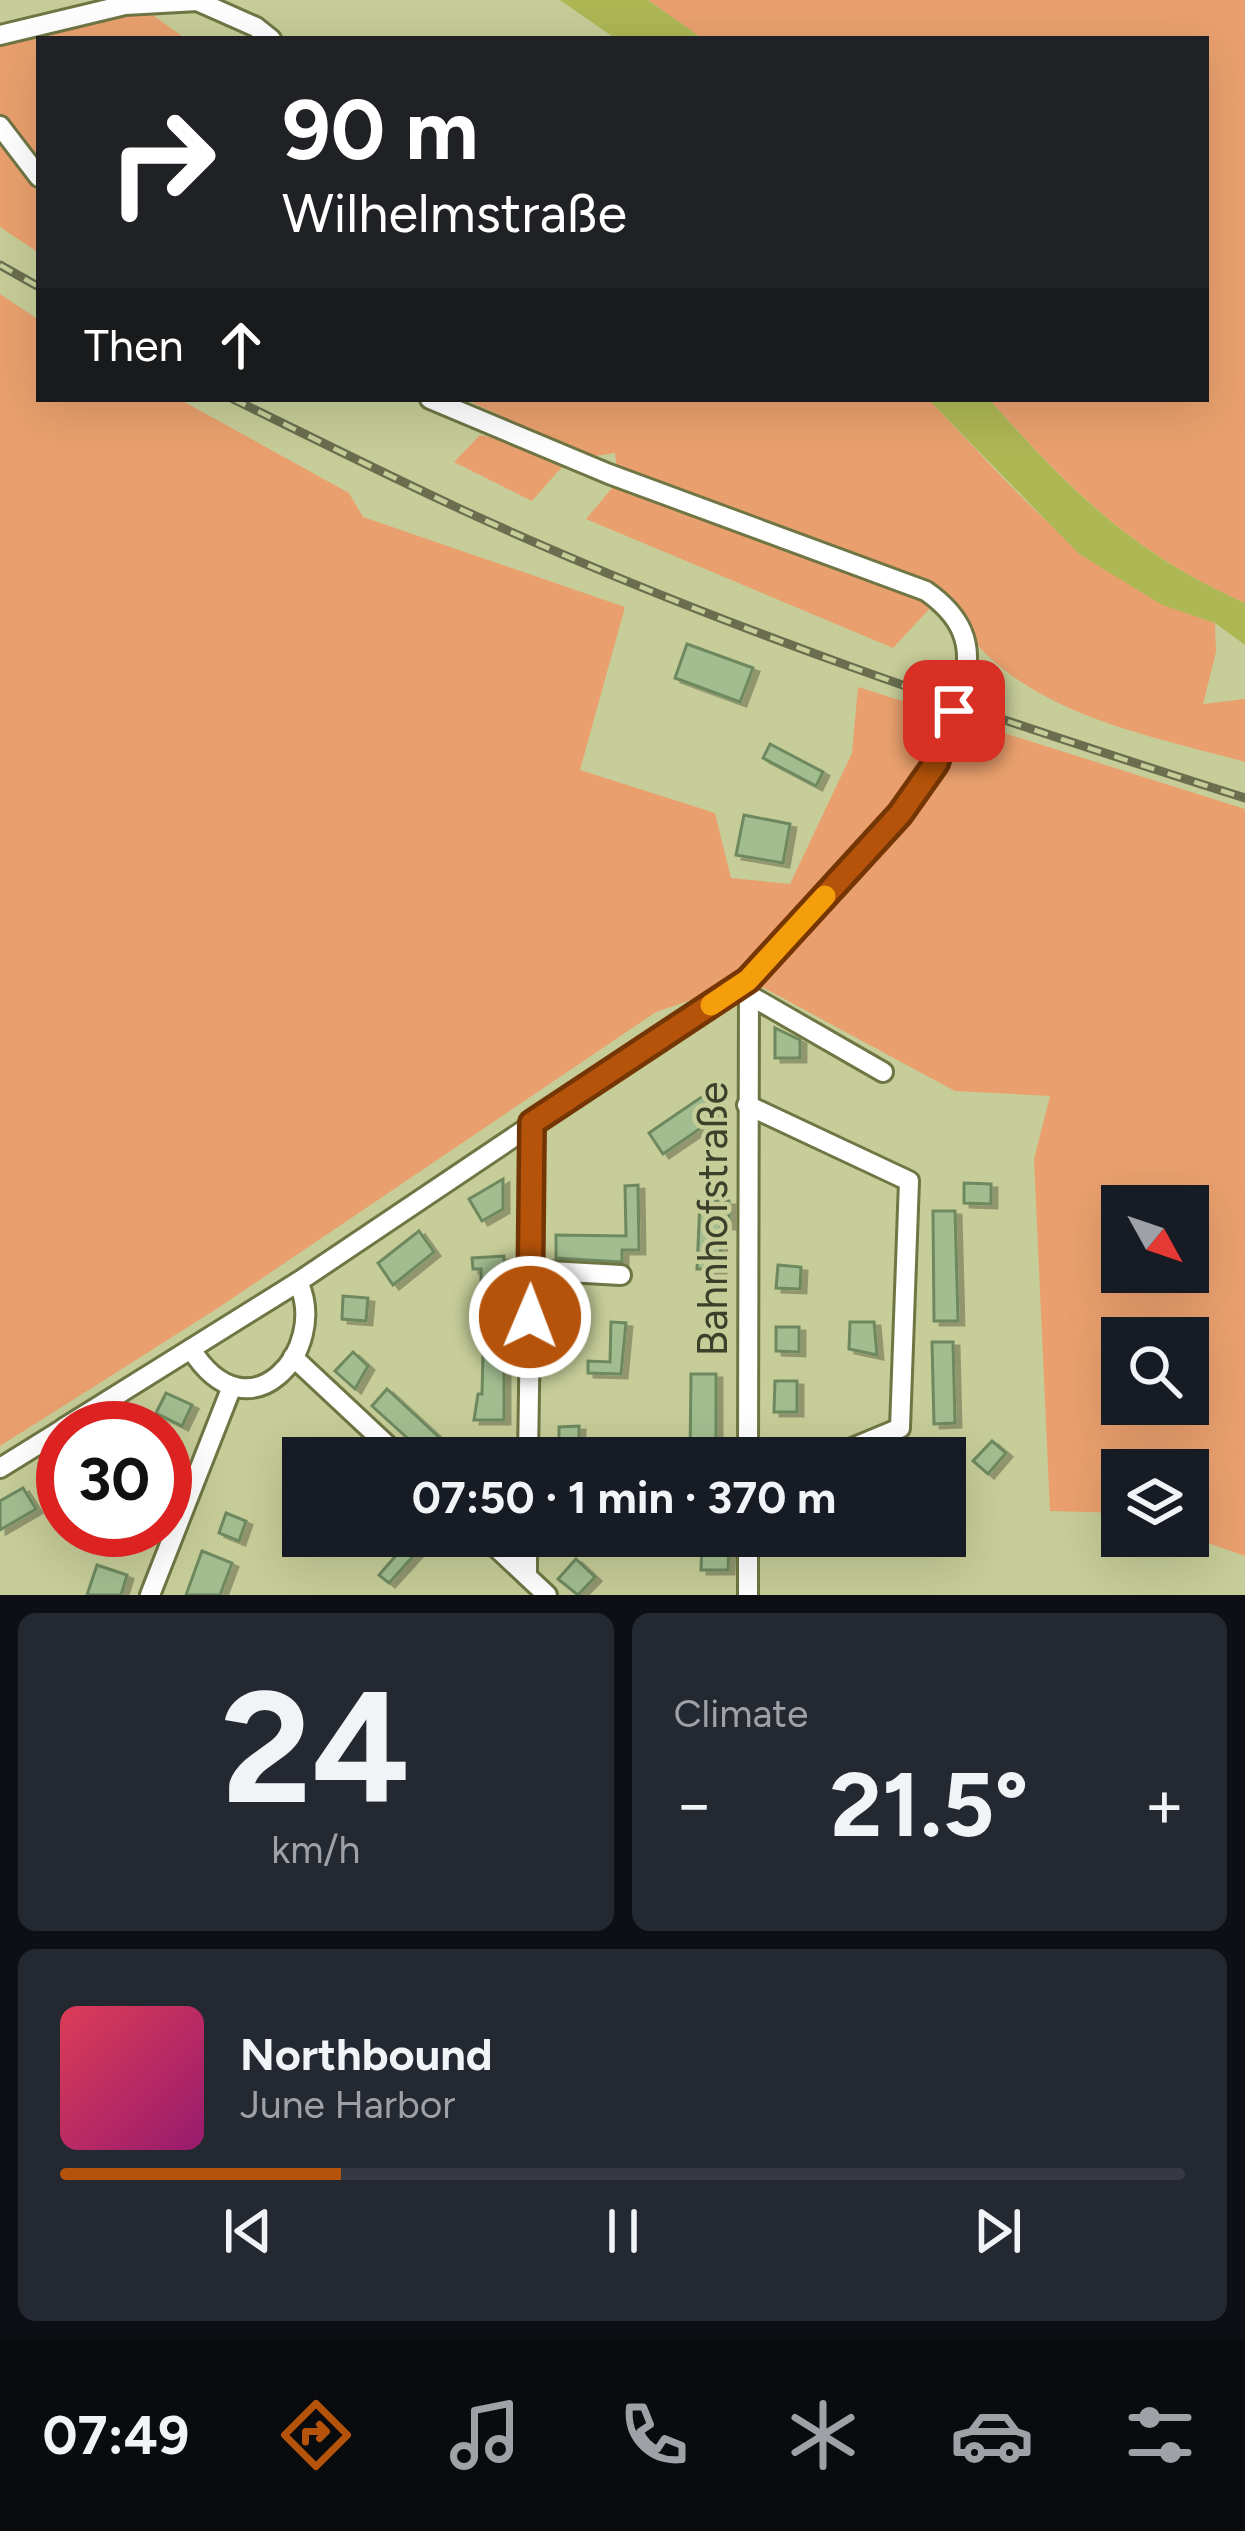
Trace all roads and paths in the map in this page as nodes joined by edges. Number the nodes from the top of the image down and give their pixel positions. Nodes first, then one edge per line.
1 (197, 0) edge
2 (0, 35) edge
3 (268, 36) edge
4 (0, 126) edge
5 (36, 173) edge
6 (438, 402) edge
7 (963, 684) dead end
8 (954, 711) dead end
9 (749, 987) junction
10 (883, 1072) dead end
11 (747, 1105) junction
12 (532, 1123) junction
13 (531, 1270) junction
14 (621, 1275) dead end
15 (298, 1282) junction
16 (191, 1349) junction
17 (292, 1357) junction
18 (231, 1389) junction
19 (107, 1401) edge
20 (378, 1437) edge
21 (528, 1437) edge
22 (748, 1437) edge
23 (878, 1437) edge
24 (36, 1445) edge
25 (0, 1468) edge
26 (507, 1557) edge
27 (527, 1557) edge
28 (748, 1557) edge
29 (527, 1576) junction
30 (150, 1595) edge
31 (547, 1595) edge
32 (748, 1595) edge

1 - 2 street
1 - 3 street
4 - 5 street
6 - 7 street
8 - 9 street
9 - 10 street
9 - 11 street, Bahnhofstraße
9 - 12 street
11 - 22 street, Bahnhofstraße
11 - 23 street
12 - 13 street
12 - 15 street
13 - 14 street
13 - 21 street
15 - 16 street
15 - 17 street
16 - 18 street
16 - 19 street
17 - 18 street
17 - 20 street
18 - 30 street
24 - 25 street
26 - 29 street
27 - 29 street
28 - 32 street
29 - 31 street

